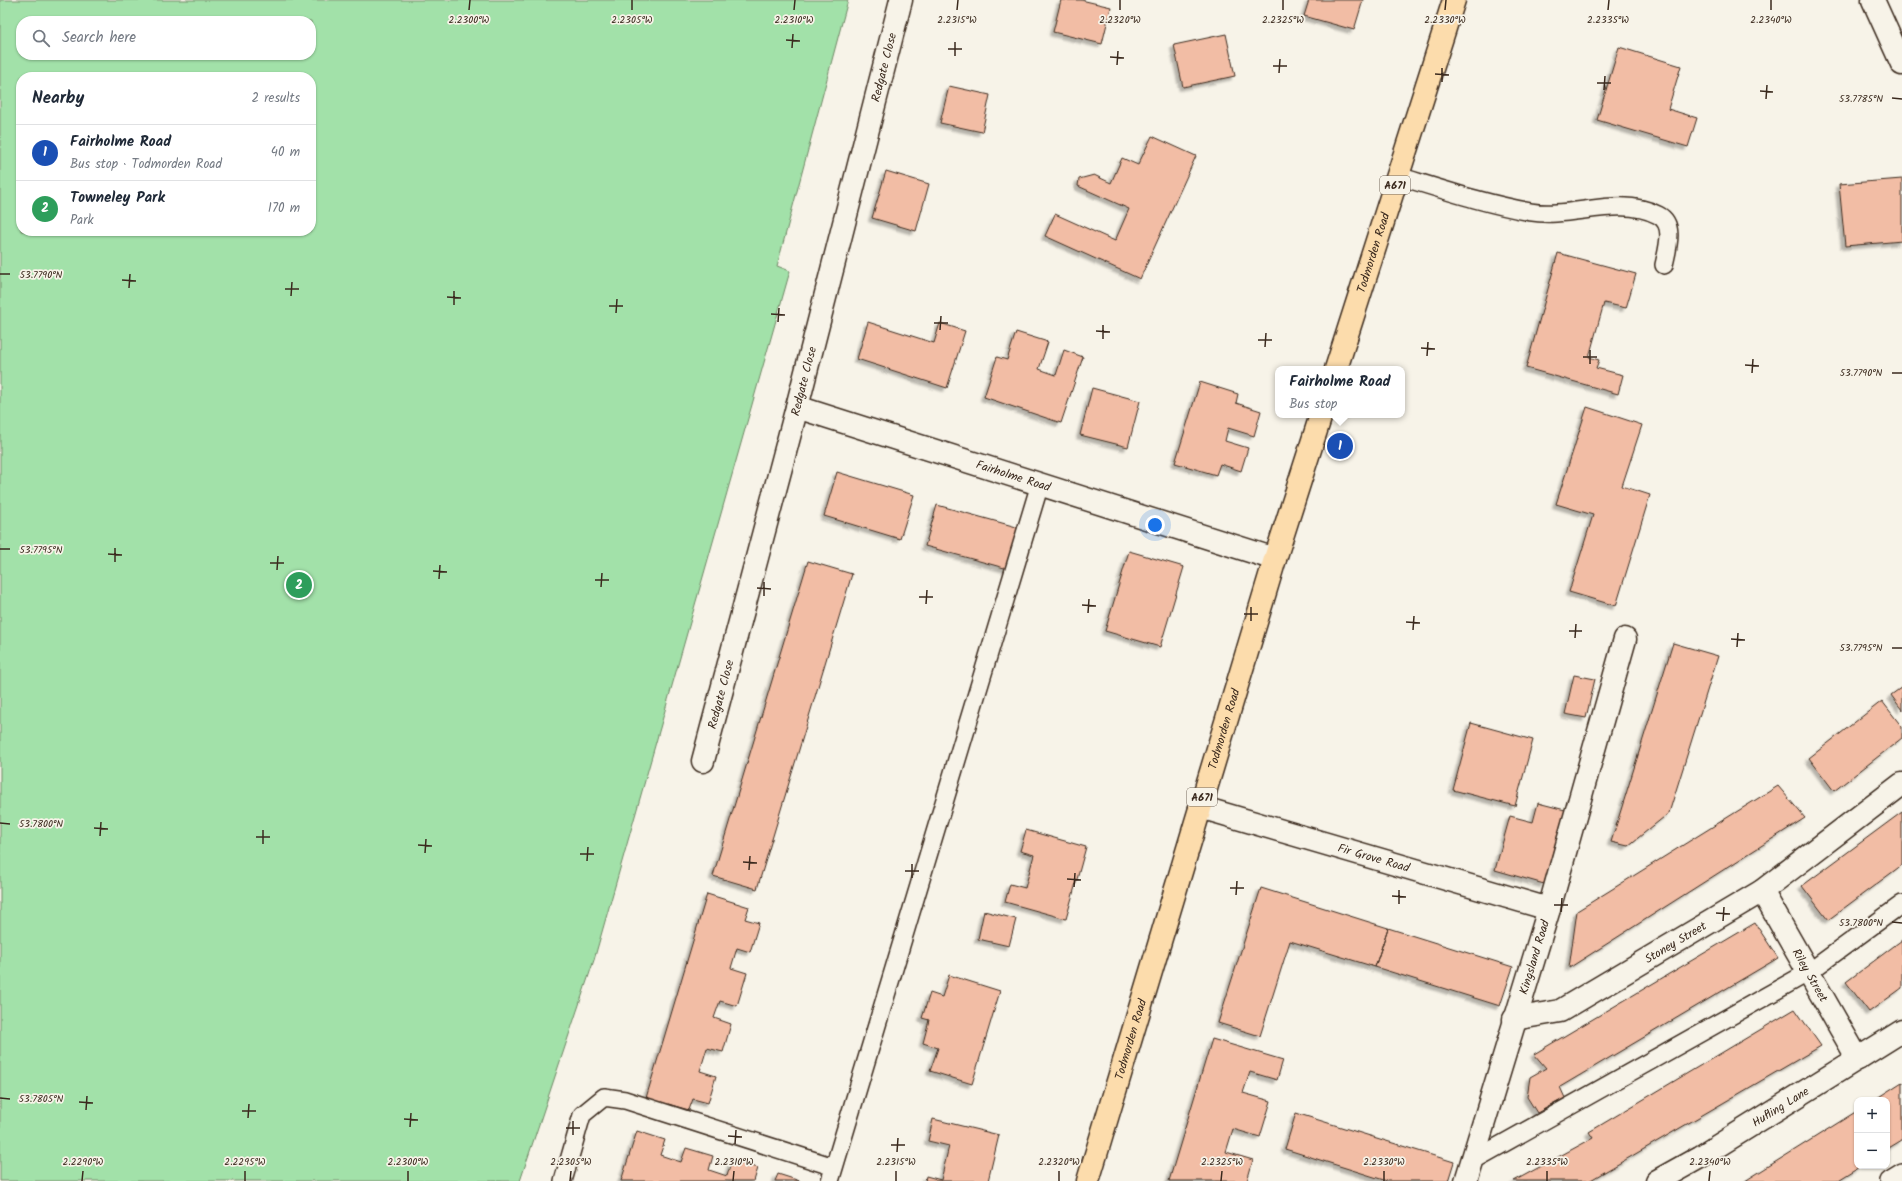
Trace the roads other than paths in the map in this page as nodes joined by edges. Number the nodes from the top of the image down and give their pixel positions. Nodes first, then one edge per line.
1 (901, 0) edge
2 (1454, 0) edge
3 (1873, 0) edge
4 (1902, 64) edge
5 (1398, 176) junction
6 (1664, 265) dead end
7 (1337, 366) edge
8 (797, 407) junction
9 (1320, 418) edge
10 (1040, 484) junction
11 (1275, 559) junction
12 (1625, 639) dead end
13 (703, 761) dead end
14 (1902, 784) edge
15 (1200, 807) junction
16 (1762, 891) junction
17 (1902, 904) edge
18 (1549, 909) junction
19 (1809, 972) junction
20 (1514, 1019) junction
21 (1902, 1032) edge
22 (1858, 1059) junction
23 (1469, 1171) edge
24 (1902, 1173) edge
25 (832, 1174) edge
26 (563, 1181) edge
27 (1088, 1181) edge
28 (1657, 1181) edge
29 (1889, 1181) edge

1 - 8 street, Redgate Close
2 - 5 highway, Todmorden Road / A671
3 - 4 street
5 - 6 lane
5 - 7 highway, Todmorden Road / A671
8 - 10 street, Fairholme Road
8 - 13 street, Redgate Close
9 - 11 highway, Todmorden Road / A671
10 - 11 street, Fairholme Road
10 - 25 lane
11 - 15 highway, Todmorden Road / A671
12 - 18 street, Kingsland Road
14 - 16 street, Stoney Street
15 - 18 street, Fir Grove Road
15 - 27 highway, Todmorden Road / A671
16 - 19 street, Riley Street
16 - 20 street, Stoney Street
17 - 19 lane
18 - 20 street, Kingsland Road
19 - 22 street, Riley Street
19 - 23 lane
20 - 23 street, Kingsland Road
21 - 22 street, Hufling Lane
22 - 28 street, Hufling Lane
24 - 29 lane
25 - 26 lane

